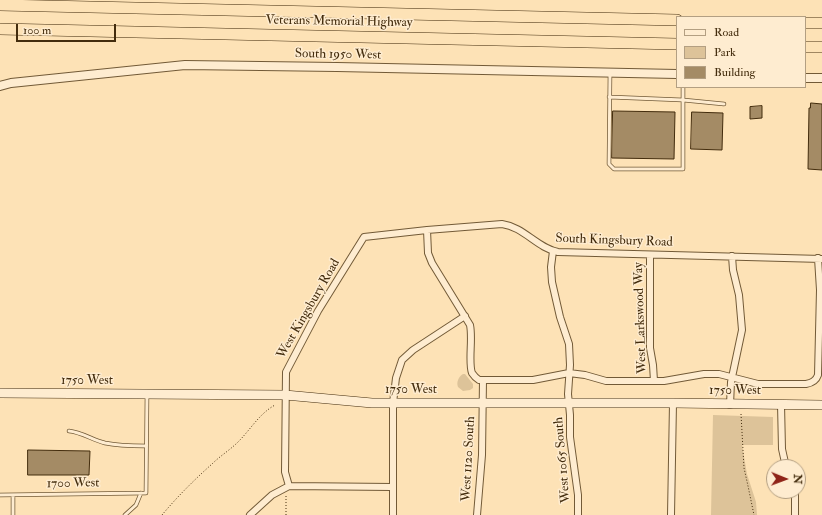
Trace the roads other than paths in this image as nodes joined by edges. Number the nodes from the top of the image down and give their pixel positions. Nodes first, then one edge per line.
1 (0, 5) edge
2 (676, 20) edge
3 (806, 23) edge
4 (822, 23) edge
5 (0, 29) edge
6 (676, 44) edge
7 (806, 46) edge
8 (822, 47) edge
9 (610, 73) junction
10 (676, 74) edge
11 (806, 78) edge
12 (822, 78) edge
13 (0, 86) edge
14 (683, 88) edge
15 (609, 97) junction
16 (683, 100) junction
17 (724, 104) dead end
18 (426, 230) junction
19 (364, 237) joint
20 (552, 251) junction
21 (650, 254) junction
22 (732, 256) junction
23 (820, 258) edge
24 (465, 316) junction
25 (569, 373) junction
26 (732, 378) junction
27 (483, 380) junction
28 (654, 381) junction
29 (0, 393) edge
30 (147, 394) junction
31 (285, 395) junction
32 (393, 403) junction
33 (483, 403) junction
34 (569, 403) junction
35 (673, 403) junction
36 (730, 404) junction
37 (781, 404) junction
38 (822, 405) edge
39 (69, 431) dead end
40 (146, 446) junction
41 (784, 459) edge
42 (289, 486) junction
43 (392, 487) junction
44 (141, 493) junction
45 (0, 495) edge
46 (13, 495) junction
47 (795, 499) edge
48 (13, 515) edge
49 (125, 515) edge
50 (250, 515) edge
51 (393, 515) edge
52 (477, 515) edge
53 (578, 515) edge
54 (671, 515) edge
55 (795, 515) edge

1 - 2 highway, Veterans Memorial Highway
3 - 4 highway
5 - 6 highway, Veterans Memorial Highway
7 - 8 highway
9 - 10 street, South 1950 West
9 - 13 street, South 1950 West
9 - 15 lane
11 - 12 street
14 - 16 lane
15 - 16 lane
15 - 16 lane
16 - 17 lane
18 - 19 street, South Kingsbury Road
18 - 20 street, South Kingsbury Road
18 - 24 street
19 - 31 street, West Kingsbury Road
20 - 21 street, South Kingsbury Road
20 - 25 street, West 1065 South
21 - 22 street, South Kingsbury Road
21 - 28 street, West Larkswood Way
22 - 23 street, South Kingsbury Road
22 - 26 street
23 - 26 street
24 - 27 street
24 - 32 street
25 - 27 street
25 - 28 street
25 - 34 street, West 1065 South
26 - 28 street
26 - 36 street
27 - 33 street, West 1120 South
29 - 30 main road, 1750 West
30 - 31 main road, 1750 West
30 - 40 lane
31 - 32 main road, 1750 West
31 - 42 street, West Kingsbury Road
32 - 33 main road, 1750 West
32 - 43 street
33 - 34 main road, 1750 West
33 - 52 street, West 1120 South
34 - 35 main road, 1750 West
34 - 53 street, West 1065 South
35 - 36 main road, 1750 West
35 - 54 street
36 - 37 main road, 1750 West
37 - 38 main road, 1750 West
37 - 41 street
39 - 40 lane
40 - 44 lane, 1700 West
42 - 43 street
42 - 50 street
43 - 51 street
44 - 46 lane, 1700 West
44 - 49 lane
45 - 46 lane, 1700 West
46 - 48 lane
47 - 55 street

